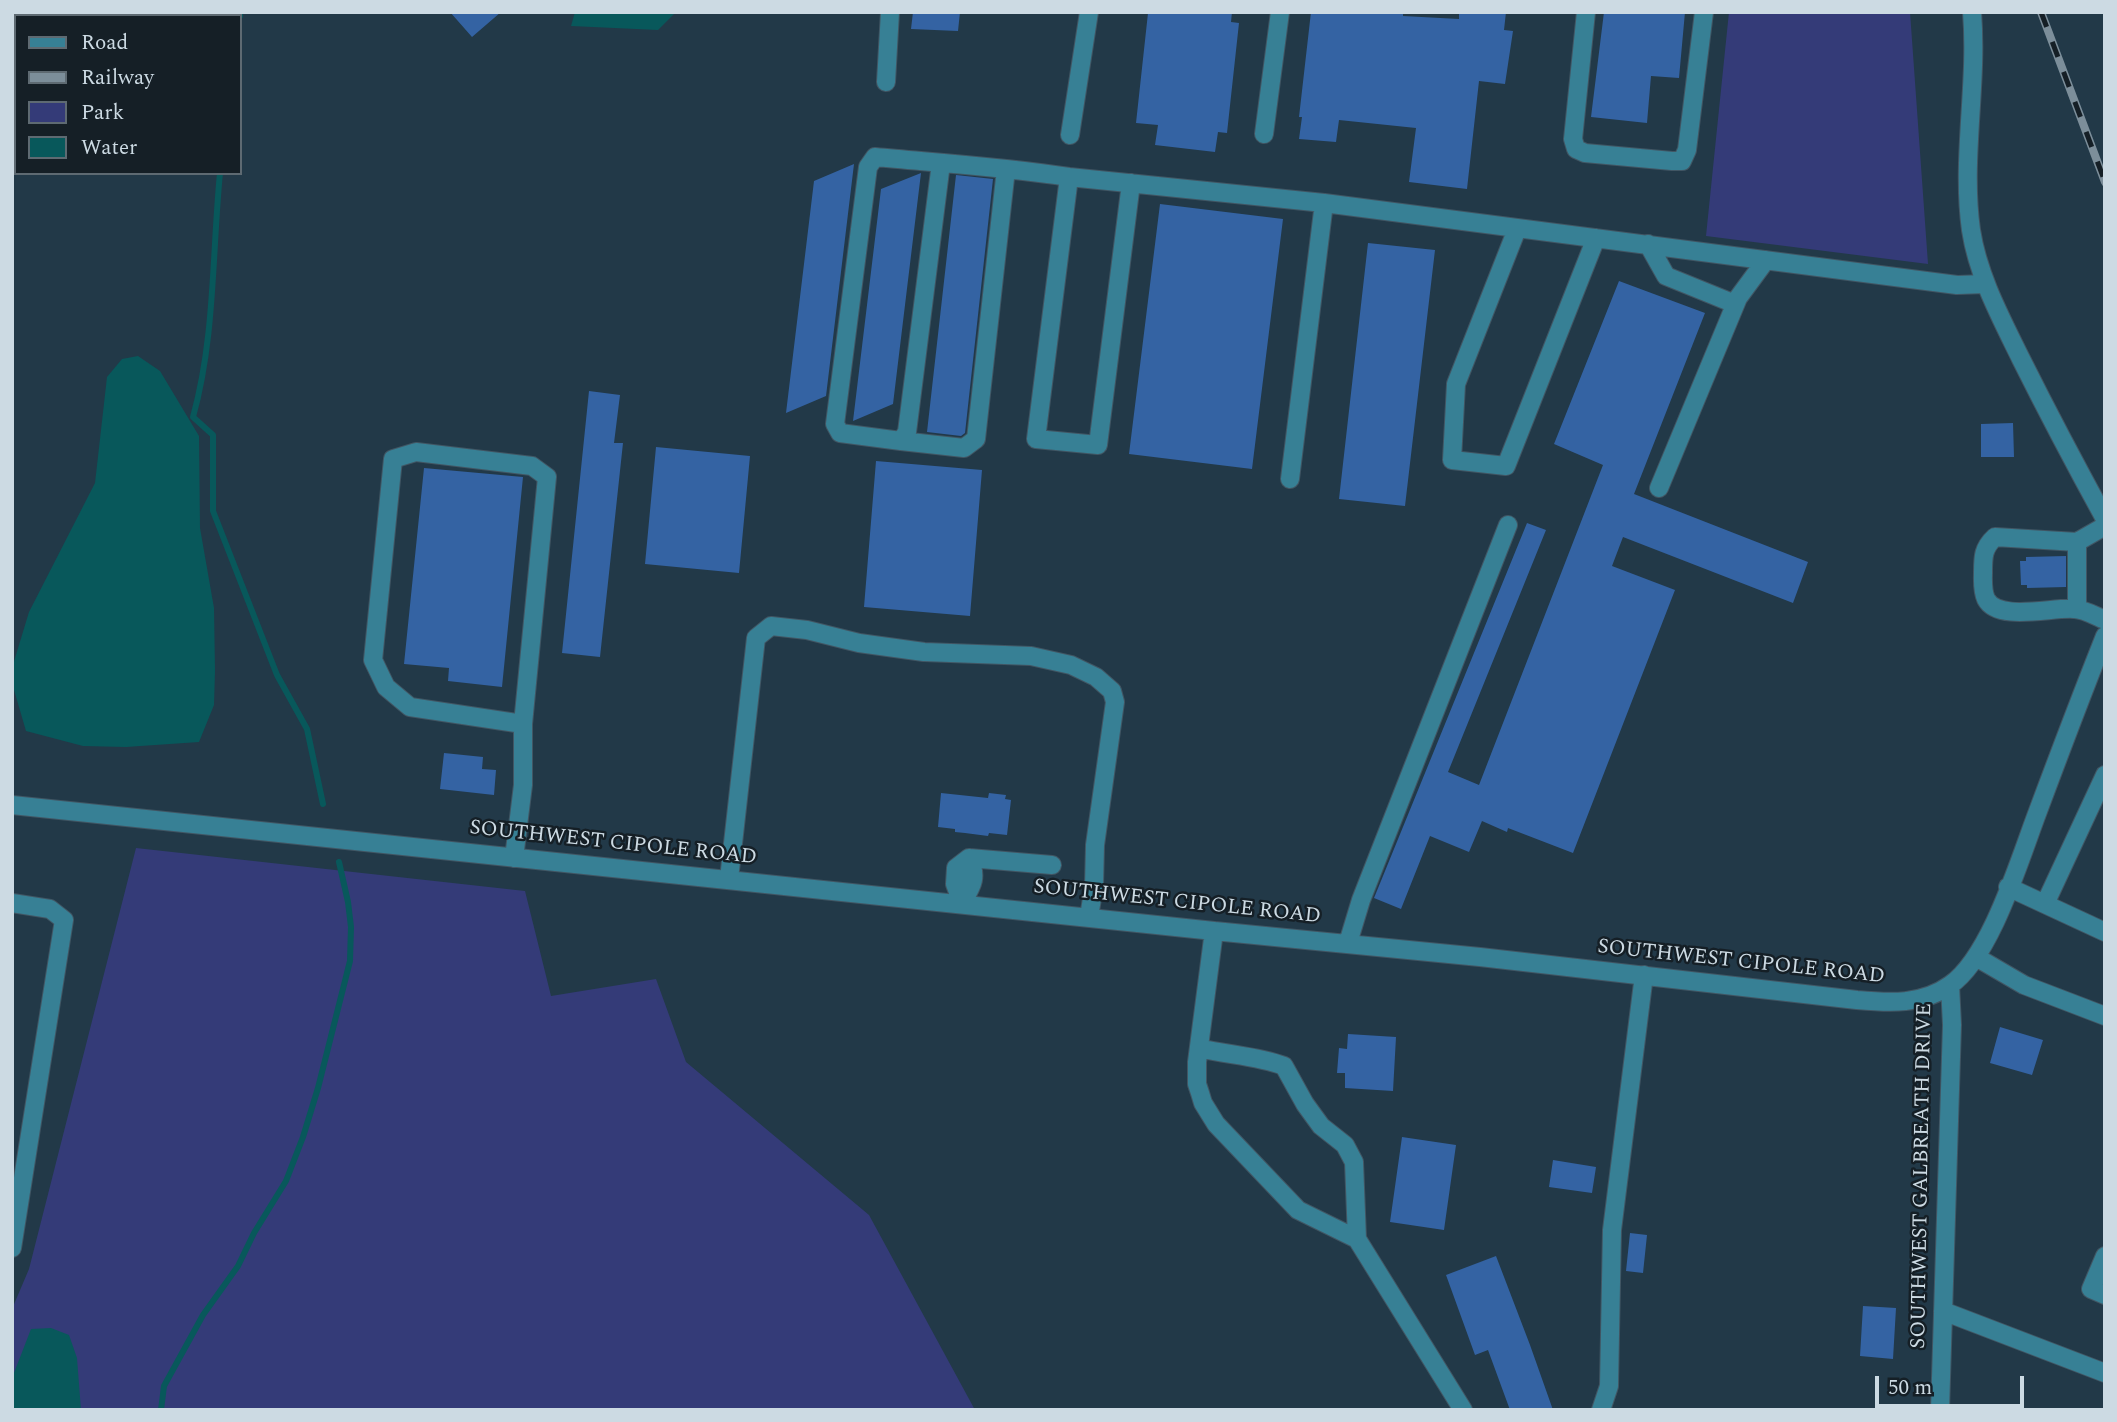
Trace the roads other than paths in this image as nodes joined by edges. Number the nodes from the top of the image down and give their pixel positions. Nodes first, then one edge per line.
1 (890, 12) edge
2 (1089, 12) edge
3 (1279, 12) edge
4 (1586, 12) edge
5 (1704, 12) edge
6 (1972, 12) edge
7 (886, 82) dead end
8 (1264, 134) dead end
9 (1070, 135) dead end
10 (941, 163) junction
11 (1006, 169) junction
12 (1069, 177) junction
13 (1131, 183) junction
14 (1324, 203) junction
15 (1517, 229) junction
16 (1596, 238) junction
17 (1648, 244) junction
18 (1766, 260) junction
19 (1986, 284) junction
20 (1735, 304) junction
21 (901, 441) junction
22 (1290, 479) dead end
23 (1659, 488) dead end
24 (2105, 519) edge
25 (1508, 525) dead end
26 (2105, 526) edge
27 (2077, 541) junction
28 (2077, 608) junction
29 (2105, 620) edge
30 (2105, 636) edge
31 (523, 724) junction
32 (2105, 775) edge
33 (12, 805) edge
34 (514, 858) junction
35 (1052, 865) dead end
36 (729, 879) junction
37 (2008, 887) junction
38 (12, 903) edge
39 (962, 903) junction
40 (2045, 904) junction
41 (1089, 917) junction
42 (1214, 931) junction
43 (2105, 932) edge
44 (1348, 943) junction
45 (1976, 957) junction
46 (1644, 975) junction
47 (1950, 985) junction
48 (2105, 1016) edge
49 (1199, 1048) junction
50 (1357, 1239) junction
51 (12, 1248) edge
52 (2105, 1256) edge
53 (2105, 1294) edge
54 (1943, 1311) junction
55 (2105, 1373) edge
56 (1463, 1410) edge
57 (1601, 1410) edge
58 (1940, 1410) edge

1 - 7 street
2 - 9 street
3 - 8 street
4 - 5 street
6 - 19 street
10 - 11 street
10 - 21 street
10 - 21 street
11 - 12 street
11 - 21 street
12 - 13 street
12 - 13 street
13 - 14 street
14 - 15 street
14 - 22 street
15 - 16 street
15 - 16 street
16 - 17 street
17 - 18 street
17 - 20 street
18 - 19 street
18 - 20 street
19 - 24 street
20 - 23 street
25 - 44 street
26 - 27 street
27 - 28 street
27 - 28 street
28 - 29 street
30 - 37 street, SOUTHWEST CIPOLE ROAD
31 - 31 street
31 - 34 street
32 - 40 street
33 - 34 street, SOUTHWEST CIPOLE ROAD
34 - 36 street, SOUTHWEST CIPOLE ROAD
35 - 39 street
36 - 39 street, SOUTHWEST CIPOLE ROAD
36 - 41 street
37 - 40 street
37 - 45 street, SOUTHWEST CIPOLE ROAD
38 - 51 street
39 - 41 street, SOUTHWEST CIPOLE ROAD
40 - 43 street
41 - 42 street, SOUTHWEST CIPOLE ROAD
42 - 44 street, SOUTHWEST CIPOLE ROAD
42 - 49 street
44 - 46 street, SOUTHWEST CIPOLE ROAD
45 - 47 street, SOUTHWEST CIPOLE ROAD
45 - 48 street
46 - 47 street, SOUTHWEST CIPOLE ROAD
46 - 57 street
47 - 54 street, SOUTHWEST GALBREATH DRIVE
49 - 50 street
49 - 50 street
50 - 56 street
52 - 53 street
54 - 55 street
54 - 58 street, SOUTHWEST GALBREATH DRIVE

